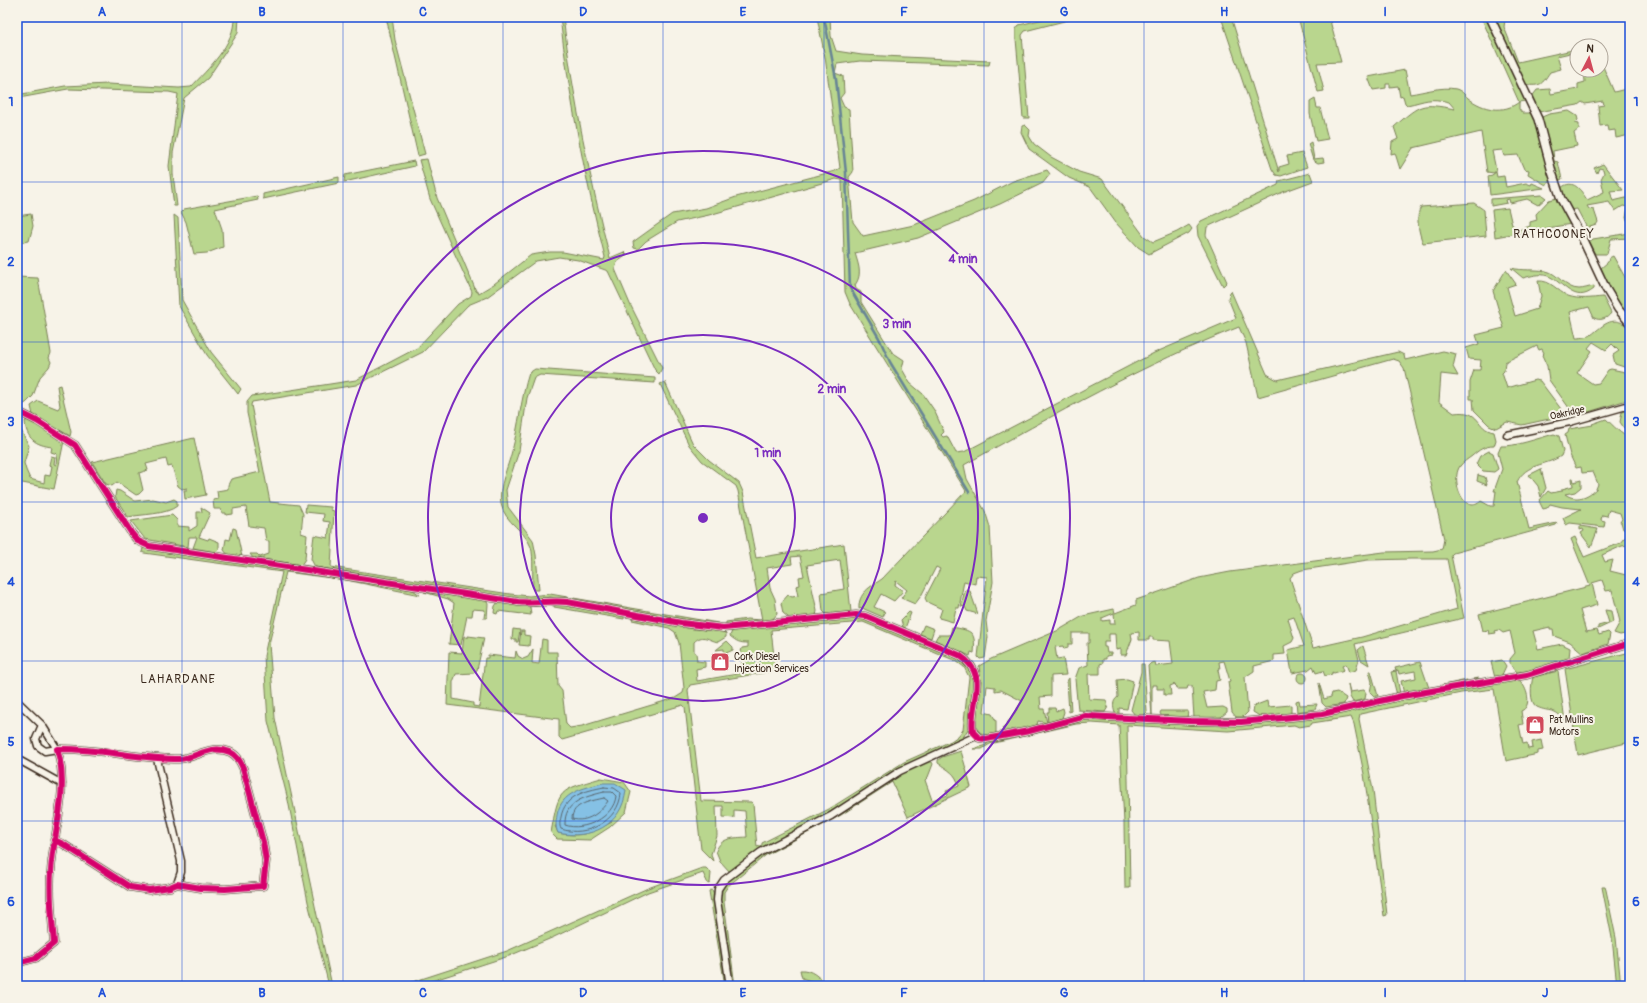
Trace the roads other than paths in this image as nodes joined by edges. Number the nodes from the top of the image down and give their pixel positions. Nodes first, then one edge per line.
1 (1490, 17) edge
2 (1630, 323) edge
3 (1630, 405) edge
4 (17, 411) edge
5 (1507, 435) dead end
6 (1630, 643) edge
7 (17, 701) edge
8 (42, 725) junction
9 (976, 736) junction
10 (57, 749) junction
11 (17, 759) edge
12 (157, 759) junction
13 (62, 784) junction
14 (54, 840) junction
15 (177, 884) junction
16 (17, 963) edge
17 (730, 986) edge

1 - 2 street
3 - 5 street, Oakridge
4 - 9 street
6 - 9 street
7 - 8 street
8 - 10 street
8 - 10 street
9 - 17 street
10 - 12 street
10 - 13 street
11 - 13 street
12 - 15 street
12 - 15 street
13 - 14 street
14 - 15 street
14 - 16 street

